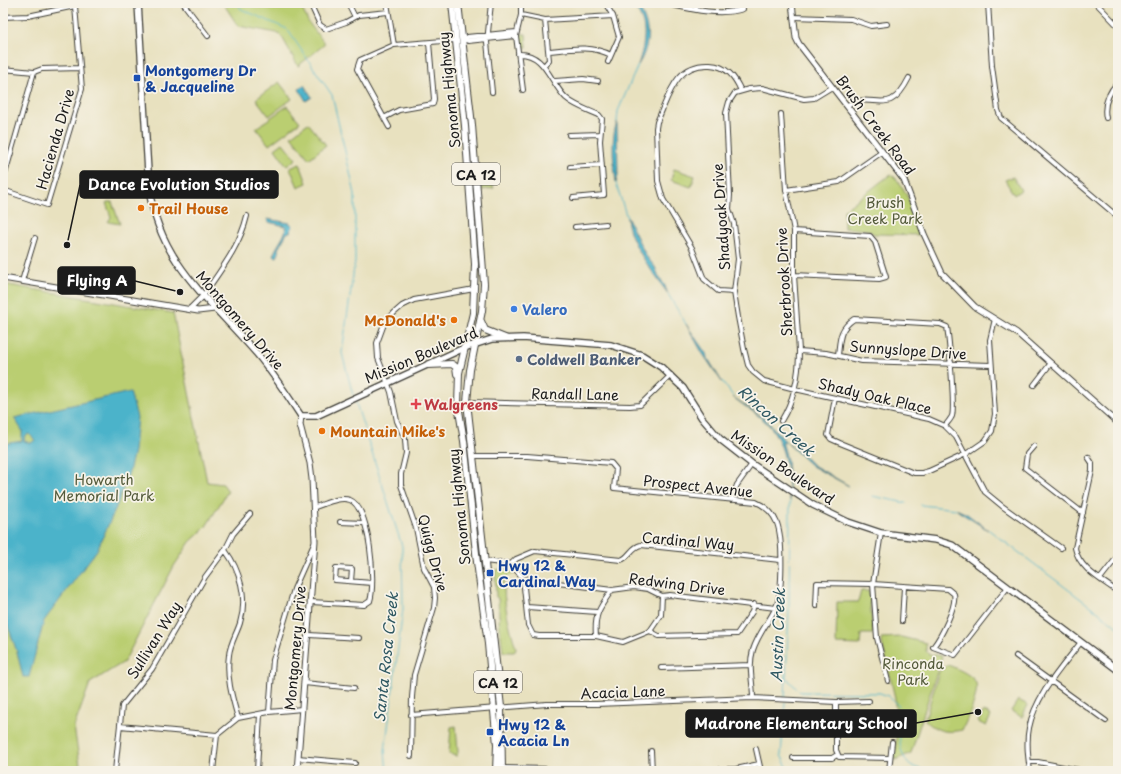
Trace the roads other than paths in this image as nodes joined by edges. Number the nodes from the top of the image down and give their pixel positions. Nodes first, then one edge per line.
1 (80, 3) edge
2 (138, 3) edge
3 (183, 3) edge
4 (310, 3) edge
5 (348, 3) edge
6 (387, 3) edge
7 (452, 3) edge
8 (458, 3) edge
9 (491, 3) edge
10 (521, 3) edge
11 (605, 3) edge
12 (670, 3) edge
13 (696, 3) edge
14 (741, 3) edge
15 (792, 3) edge
16 (988, 3) edge
17 (1096, 3) edge
18 (75, 6) junction
19 (696, 10) junction
20 (388, 12) junction
21 (521, 14) junction
22 (613, 16) junction
23 (3, 17) edge
24 (355, 17) junction
25 (794, 17) junction
26 (545, 20) junction
27 (887, 24) dead end
28 (1118, 26) edge
29 (516, 34) junction
30 (208, 36) dead end
31 (488, 36) junction
32 (459, 40) junction
33 (429, 43) junction
34 (394, 45) junction
35 (549, 51) junction
36 (518, 54) junction
37 (611, 55) junction
38 (608, 62) dead end
39 (544, 66) junction
40 (80, 68) junction
41 (3, 69) edge
42 (34, 72) junction
43 (909, 78) dead end
44 (598, 81) dead end
45 (555, 82) junction
46 (1118, 82) edge
47 (832, 86) junction
48 (523, 90) dead end
49 (741, 91) junction
50 (492, 92) dead end
51 (847, 105) junction
52 (781, 114) dead end
53 (384, 118) junction
54 (1106, 118) dead end
55 (390, 127) dead end
56 (600, 134) junction
57 (569, 135) dead end
58 (882, 152) junction
59 (602, 165) junction
60 (570, 167) dead end
61 (3, 181) edge
62 (3, 190) edge
63 (786, 190) junction
64 (573, 198) dead end
65 (247, 216) dead end
66 (1118, 217) edge
67 (606, 224) dead end
68 (575, 227) dead end
69 (794, 231) junction
70 (35, 238) dead end
71 (794, 276) junction
72 (3, 278) edge
73 (22, 281) junction
74 (474, 289) junction
75 (734, 292) junction
76 (203, 296) junction
77 (190, 309) junction
78 (216, 309) junction
79 (995, 319) junction
80 (481, 320) junction
81 (506, 338) junction
82 (475, 344) junction
83 (464, 348) junction
84 (799, 351) junction
85 (838, 355) junction
86 (1050, 363) junction
87 (428, 365) junction
88 (950, 365) junction
89 (991, 365) junction
90 (671, 376) junction
91 (458, 380) junction
92 (388, 383) junction
93 (1034, 385) dead end
94 (795, 389) junction
95 (834, 398) junction
96 (467, 402) junction
97 (301, 416) junction
98 (781, 421) dead end
99 (1118, 423) edge
100 (945, 426) junction
101 (1034, 446) dead end
102 (966, 454) junction
103 (473, 456) junction
104 (1088, 458) dead end
105 (752, 464) junction
106 (731, 500) junction
107 (315, 507) junction
108 (1083, 513) junction
109 (250, 514) dead end
110 (340, 522) dead end
111 (364, 523) junction
112 (881, 533) junction
113 (315, 541) junction
114 (1061, 548) dead end
115 (225, 550) junction
116 (1118, 556) edge
117 (780, 560) junction
118 (484, 561) junction
119 (477, 562) junction
120 (512, 564) junction
121 (523, 578) junction
122 (1100, 579) junction
123 (351, 581) junction
124 (372, 583) junction
125 (873, 584) junction
126 (904, 587) junction
127 (1008, 587) junction
128 (612, 590) junction
129 (1118, 592) edge
130 (662, 596) junction
131 (311, 602) junction
132 (754, 604) junction
133 (816, 606) dead end
134 (527, 607) junction
135 (776, 608) junction
136 (597, 612) junction
137 (902, 621) dead end
138 (650, 632) junction
139 (309, 634) junction
140 (596, 636) junction
141 (359, 638) dead end
142 (1081, 642) junction
143 (1016, 656) dead end
144 (750, 665) junction
145 (661, 668) dead end
146 (1118, 670) edge
147 (888, 681) dead end
148 (1052, 681) junction
149 (304, 683) junction
150 (354, 688) dead end
151 (753, 698) junction
152 (869, 700) dead end
153 (836, 702) junction
154 (498, 708) junction
155 (302, 709) junction
156 (269, 712) junction
157 (260, 714) junction
158 (411, 715) junction
159 (238, 718) junction
160 (1106, 721) dead end
161 (120, 726) junction
162 (217, 735) junction
163 (892, 742) dead end
164 (756, 749) dead end
165 (651, 751) dead end
166 (837, 755) junction
167 (411, 756) dead end
168 (298, 758) junction
169 (793, 758) dead end
170 (890, 758) junction
171 (1029, 762) junction
172 (355, 763) dead end
173 (759, 764) junction
174 (502, 769) edge
175 (115, 771) edge
176 (214, 771) edge
177 (257, 771) edge
178 (298, 771) edge
179 (496, 771) edge
180 (552, 771) edge
181 (652, 771) edge
182 (677, 771) edge
183 (761, 771) edge
184 (890, 771) edge
185 (1030, 771) edge
186 (1084, 771) edge

1 - 18 street
2 - 76 main road, Montgomery Drive
3 - 30 street
4 - 24 street
5 - 24 street
6 - 20 street
7 - 32 main road, Sonoma Highway / CA 12
8 - 32 main road, Sonoma Highway / CA 12
9 - 31 street
10 - 21 street
11 - 22 street
12 - 19 street
13 - 19 street
14 - 19 street
15 - 25 street, Brush Creek Road
16 - 66 street
17 - 28 street
18 - 23 street
18 - 40 street, Hacienda Drive
20 - 24 street
20 - 34 street
21 - 26 street
21 - 29 street
22 - 26 street
22 - 37 street
25 - 27 street
25 - 47 street, Brush Creek Road
26 - 35 street
29 - 31 street
29 - 36 street
31 - 32 street
31 - 50 street
32 - 33 street
32 - 74 main road, Sonoma Highway / CA 12
32 - 80 main road, Sonoma Highway / CA 12
33 - 34 street
33 - 53 street
34 - 53 street
35 - 37 street
35 - 39 street
36 - 39 street
36 - 48 street
37 - 38 street
39 - 45 street
40 - 42 street
40 - 62 street, Hacienda Drive
41 - 42 street
42 - 61 street
43 - 51 street
44 - 45 street
45 - 56 street
46 - 54 street
47 - 49 street
47 - 51 street, Brush Creek Road
49 - 75 street, Shadyoak Drive
49 - 75 street
51 - 58 street, Brush Creek Road
52 - 63 street, Sherbrook Drive
53 - 55 street
56 - 57 street
56 - 59 street
58 - 63 street
58 - 79 street, Brush Creek Road
59 - 60 street
59 - 64 street
63 - 69 street, Sherbrook Drive
65 - 76 street
67 - 68 street
69 - 71 street, Sherbrook Drive
69 - 71 street
70 - 73 street
71 - 84 street, Sherbrook Drive
72 - 73 street
73 - 77 street
74 - 83 main road, Sonoma Highway / CA 12
74 - 92 street, Quigg Drive
75 - 94 street, Shadyoak Drive
76 - 77 street
76 - 78 main road, Montgomery Drive
77 - 78 street
78 - 97 main road, Montgomery Drive
79 - 86 street, Brush Creek Road
79 - 89 street
80 - 81 main road
80 - 82 main road, Sonoma Highway / CA 12
81 - 82 main road, Mission Boulevard
81 - 90 main road, Mission Boulevard
82 - 83 main road, Mission Boulevard
82 - 96 main road, Sonoma Highway / CA 12
83 - 87 main road, Mission Boulevard
83 - 91 main road, Sonoma Highway / CA 12
84 - 85 street, Sunnyslope Drive
84 - 94 street, Sherbrook Drive
85 - 88 street, Sunnyslope Drive
85 - 88 street
86 - 93 street
86 - 99 street, Brush Creek Road
87 - 91 main road
87 - 92 main road, Mission Boulevard
88 - 89 street, Sunnyslope Drive
88 - 100 street
89 - 102 street
90 - 96 street, Randall Lane
90 - 105 main road, Mission Boulevard
91 - 119 main road, Sonoma Highway / CA 12
92 - 97 main road, Mission Boulevard
92 - 158 street, Quigg Drive
94 - 95 street, Shady Oak Place
94 - 98 street, Sherbrook Drive
95 - 100 street, Shady Oak Place
95 - 102 street
96 - 103 main road, Sonoma Highway / CA 12
97 - 107 street, Montgomery Drive
100 - 102 street, Shady Oak Place
101 - 108 street
102 - 114 street, Shady Oak Place
103 - 106 street, Prospect Avenue
103 - 118 main road, Sonoma Highway / CA 12
104 - 108 street
105 - 106 street
105 - 112 main road, Mission Boulevard
106 - 117 street, Prospect Avenue
107 - 111 street
107 - 113 street, Montgomery Drive
108 - 122 street
109 - 115 street, Sullivan Way
110 - 111 street
111 - 124 street
112 - 125 street
112 - 127 main road, Mission Boulevard
113 - 131 street, Montgomery Drive
113 - 156 street
115 - 159 street
115 - 161 street, Sullivan Way
116 - 122 street
117 - 120 street, Cardinal Way
117 - 135 street, Prospect Avenue
118 - 119 main road
118 - 120 street
118 - 154 main road, Sonoma Highway / CA 12
119 - 154 main road, Sonoma Highway / CA 12
120 - 121 street
121 - 128 street, Redwing Drive
121 - 134 street
122 - 129 street
123 - 123 street
123 - 124 street
124 - 131 street
125 - 126 street
125 - 133 street
125 - 147 street
126 - 127 street
126 - 137 street
127 - 142 main road, Mission Boulevard
128 - 130 street, Redwing Drive
128 - 136 street
130 - 132 street, Redwing Drive
130 - 138 street
131 - 139 street, Montgomery Drive
132 - 135 street, Redwing Drive
132 - 138 street
134 - 136 street
134 - 140 street
135 - 144 street, Prospect Avenue
136 - 140 street
138 - 140 street
139 - 141 street
139 - 149 street, Montgomery Drive
142 - 146 main road, Mission Boulevard
142 - 148 street
143 - 148 street
144 - 145 street
144 - 151 street, Prospect Avenue
148 - 160 street
148 - 171 street
149 - 150 street
149 - 155 street, Montgomery Drive
151 - 153 street, Acacia Lane
151 - 154 street, Acacia Lane
152 - 153 street, Acacia Lane
153 - 166 street
154 - 158 street, Acacia Lane
154 - 174 main road, Sonoma Highway / CA 12
154 - 179 main road, Sonoma Highway / CA 12
155 - 156 street
155 - 168 street, Montgomery Drive
156 - 157 street
157 - 159 street
157 - 177 street
158 - 167 street, Quigg Drive
159 - 162 street
161 - 162 street
161 - 175 street, Sullivan Way
162 - 176 street
163 - 170 street
164 - 173 street
165 - 181 street
166 - 169 street
166 - 170 street
168 - 172 street
168 - 178 street, Montgomery Drive
170 - 184 street
171 - 185 street
171 - 186 street
173 - 182 street
173 - 183 street
174 - 180 street

